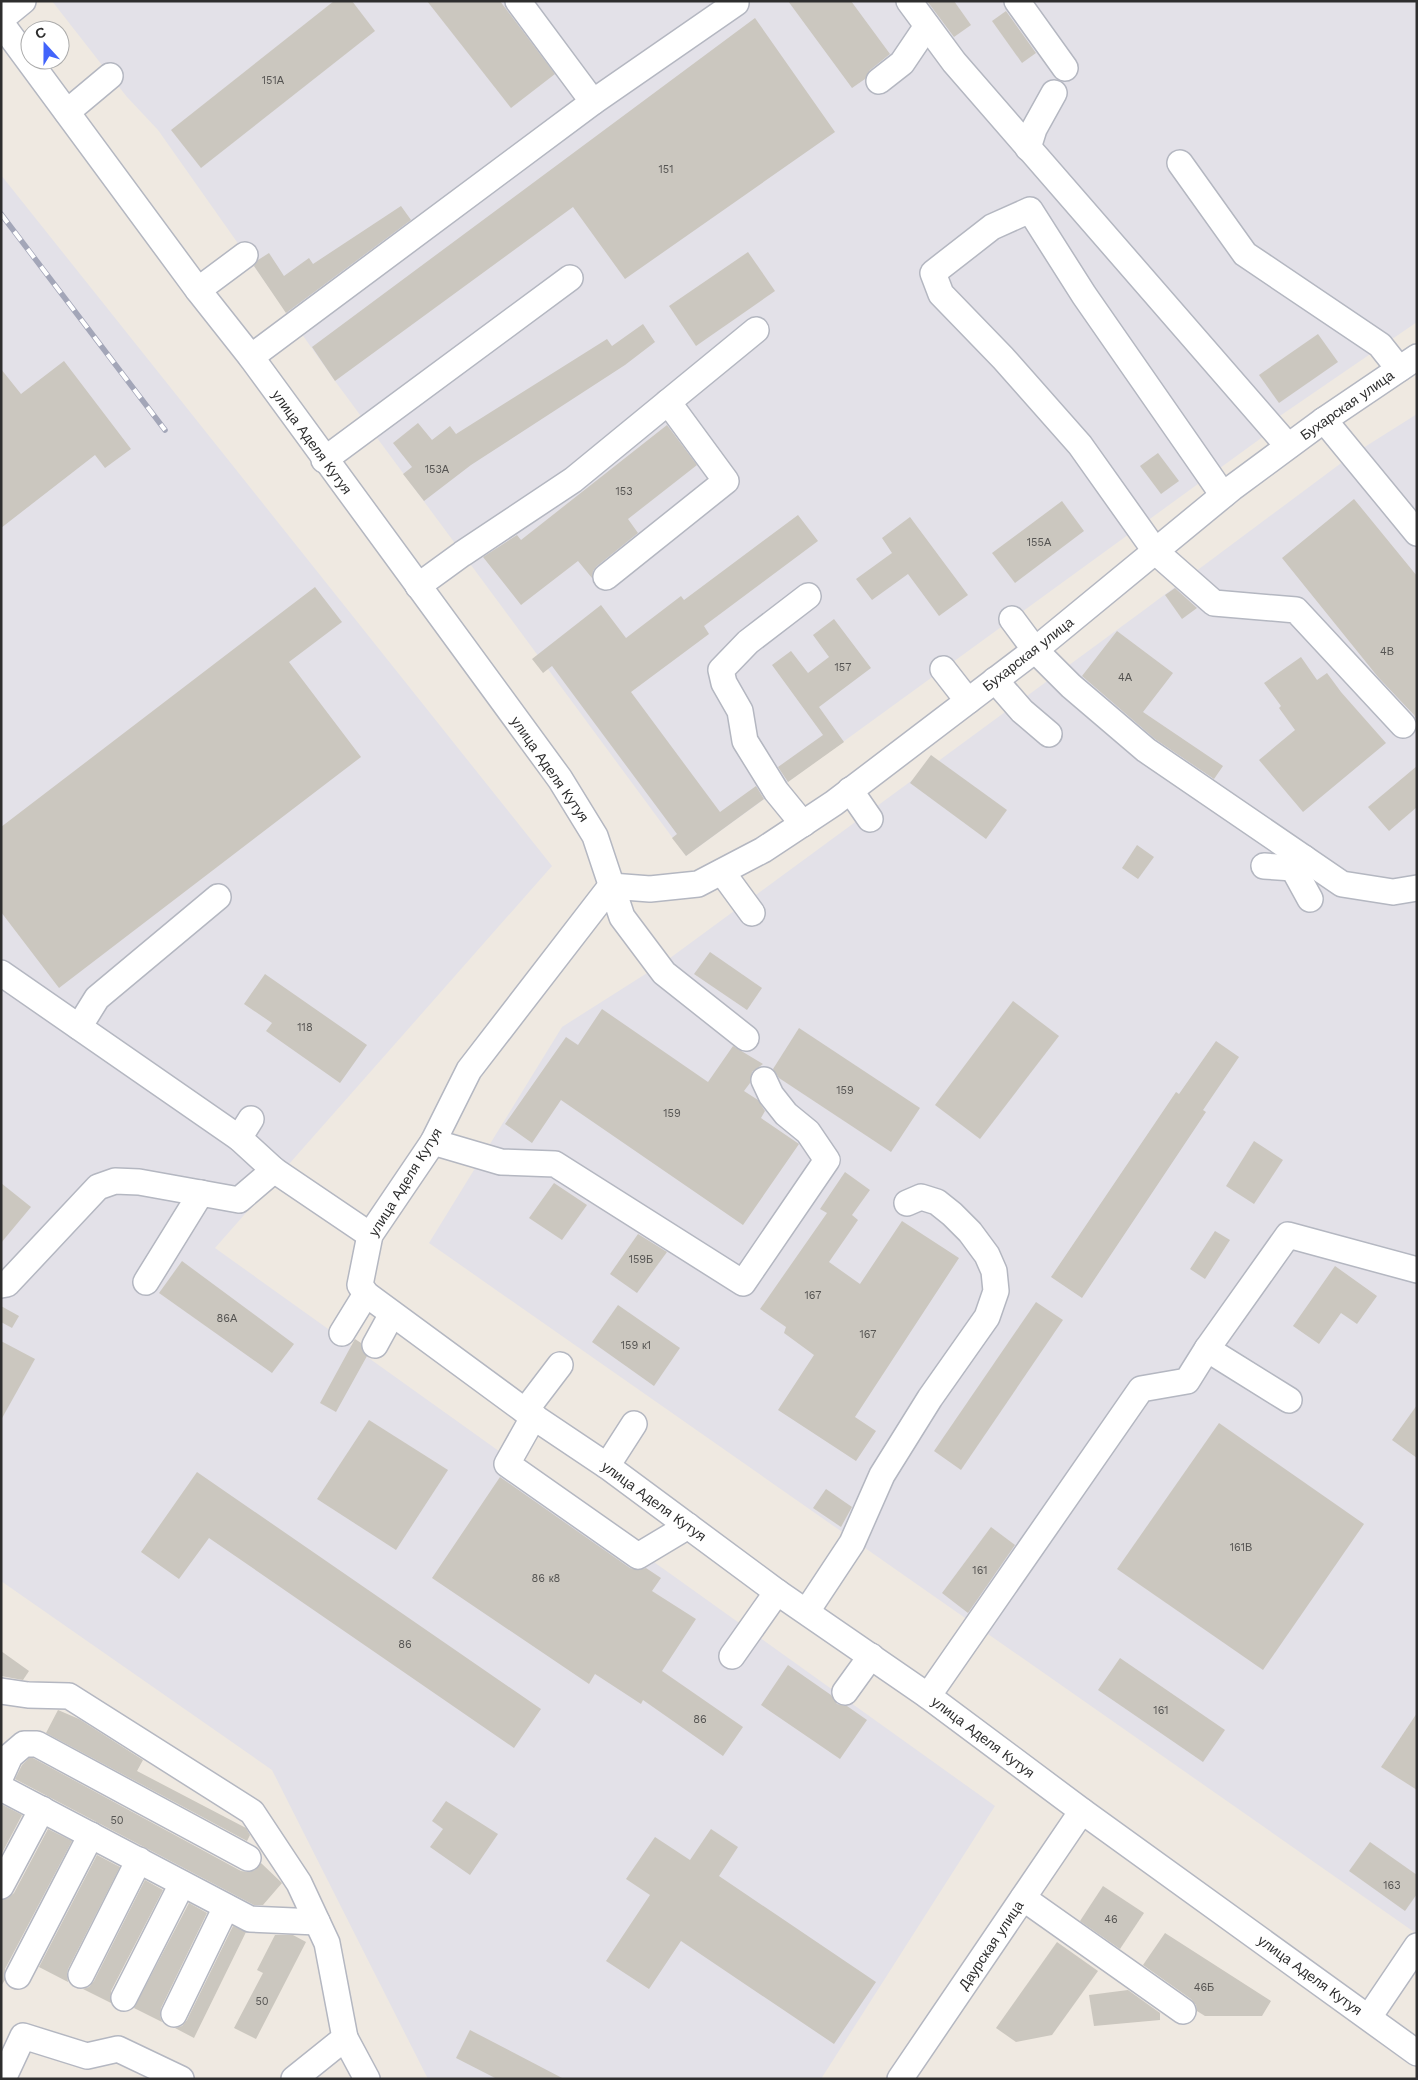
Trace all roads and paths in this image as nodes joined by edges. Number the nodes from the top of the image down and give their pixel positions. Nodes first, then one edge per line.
1 (23, 1) edge
2 (518, 1) edge
3 (909, 1) edge
4 (1017, 1) edge
5 (736, 3) dead end
6 (1, 19) edge
7 (1, 23) edge
8 (927, 26) junction
9 (1065, 68) dead end
10 (110, 76) dead end
11 (879, 81) dead end
12 (1054, 93) dead end
13 (593, 102) junction
14 (67, 112) junction
15 (1028, 148) junction
16 (1180, 163) dead end
17 (245, 255) dead end
18 (570, 278) dead end
19 (198, 290) junction
20 (756, 330) dead end
21 (251, 358) junction
22 (1408, 363) edge
23 (668, 402) junction
24 (1324, 420) junction
25 (1288, 446) junction
26 (324, 460) junction
27 (1223, 495) junction
28 (1417, 533) edge
29 (1156, 552) junction
30 (606, 577) dead end
31 (418, 586) junction
32 (808, 596) dead end
33 (1012, 619) dead end
34 (1035, 650) junction
35 (944, 669) dead end
36 (996, 680) junction
37 (968, 701) junction
38 (1403, 726) dead end
39 (1049, 734) dead end
40 (850, 790) junction
41 (870, 819) dead end
42 (803, 824) junction
43 (1298, 863) junction
44 (1264, 866) dead end
45 (722, 872) junction
46 (612, 886) junction
47 (1417, 888) edge
48 (218, 897) dead end
49 (1310, 899) dead end
50 (752, 913) dead end
51 (1, 973) edge
52 (79, 1027) junction
53 (746, 1038) dead end
54 (764, 1080) dead end
55 (433, 1142) junction
56 (274, 1170) junction
57 (202, 1193) junction
58 (907, 1203) dead end
59 (370, 1235) junction
60 (1417, 1270) edge
61 (146, 1282) dead end
62 (1, 1285) edge
63 (366, 1294) junction
64 (392, 1314) junction
65 (342, 1334) dead end
66 (375, 1345) dead end
67 (1207, 1349) junction
68 (560, 1365) dead end
69 (1290, 1400) dead end
70 (530, 1413) junction
71 (634, 1424) dead end
72 (606, 1466) junction
73 (688, 1526) junction
74 (777, 1592) junction
75 (807, 1610) junction
76 (732, 1656) dead end
77 (870, 1656) junction
78 (1, 1691) edge
79 (845, 1692) dead end
80 (928, 1696) junction
81 (1, 1776) edge
82 (1, 1788) edge
83 (42, 1809) junction
84 (1082, 1811) junction
85 (91, 1835) junction
86 (248, 1858) dead end
87 (139, 1860) junction
88 (182, 1884) junction
89 (1, 1886) edge
90 (1022, 1898) junction
91 (226, 1907) junction
92 (317, 1922) junction
93 (1417, 1946) edge
94 (81, 1975) dead end
95 (18, 1976) dead end
96 (124, 1998) dead end
97 (1183, 2011) dead end
98 (174, 2014) dead end
99 (1369, 2017) junction
100 (345, 2038) junction
101 (1417, 2052) edge
102 (3, 2079) edge
103 (181, 2079) edge
104 (294, 2079) edge
105 (367, 2079) edge
106 (900, 2079) edge

1 - 6 street
2 - 13 street
3 - 8 street
4 - 9 street
5 - 13 street
7 - 14 street, улица Аделя Кутуя
8 - 11 street
8 - 15 street
10 - 14 street
12 - 15 street
13 - 21 street
14 - 19 street, улица Аделя Кутуя
15 - 25 street
16 - 22 street
17 - 19 street
18 - 26 street
19 - 21 street, улица Аделя Кутуя
20 - 23 street
21 - 26 street, улица Аделя Кутуя
22 - 24 street, Бухарская улица
23 - 30 street
23 - 31 street
24 - 25 street, Бухарская улица
24 - 28 street
25 - 27 street, Бухарская улица
26 - 31 street, улица Аделя Кутуя
27 - 29 street, Бухарская улица
27 - 29 street
29 - 34 street, Бухарская улица
29 - 38 street
31 - 46 street, улица Аделя Кутуя
32 - 42 street
33 - 34 street
34 - 36 street, Бухарская улица
34 - 43 street
35 - 37 street
36 - 37 street, Бухарская улица
36 - 39 street
37 - 40 street, Бухарская улица
40 - 41 street
40 - 42 street, Бухарская улица
42 - 45 street, Бухарская улица
43 - 44 street
43 - 47 street
43 - 49 street
45 - 46 street, Бухарская улица
45 - 50 street
46 - 53 street
46 - 55 street, улица Аделя Кутуя
48 - 52 street
51 - 52 street
52 - 56 street
54 - 55 street
55 - 59 street, улица Аделя Кутуя
56 - 57 street
56 - 59 street
57 - 61 street
57 - 62 street
58 - 75 street
59 - 63 street, улица Аделя Кутуя
60 - 67 street
63 - 64 street, улица Аделя Кутуя
63 - 65 street
64 - 66 street
64 - 70 street, улица Аделя Кутуя
67 - 69 street
67 - 80 street
68 - 70 street
70 - 72 street, улица Аделя Кутуя
70 - 73 street
71 - 72 street
72 - 73 street, улица Аделя Кутуя
73 - 74 street, улица Аделя Кутуя
74 - 75 street, улица Аделя Кутуя
74 - 76 street
75 - 77 street, улица Аделя Кутуя
77 - 79 street
77 - 80 street, улица Аделя Кутуя
78 - 92 street
80 - 84 street, улица Аделя Кутуя
81 - 86 street
82 - 83 street
83 - 85 street
83 - 89 street
84 - 90 street, Даурская улица
84 - 99 street, улица Аделя Кутуя
85 - 87 street
85 - 95 street
87 - 88 street
87 - 94 street
88 - 91 street
88 - 96 street
90 - 97 street
90 - 106 street, Даурская улица
91 - 92 street
91 - 98 street
92 - 100 street
93 - 99 street
99 - 101 street, улица Аделя Кутуя
100 - 104 street
100 - 105 street
102 - 103 street

